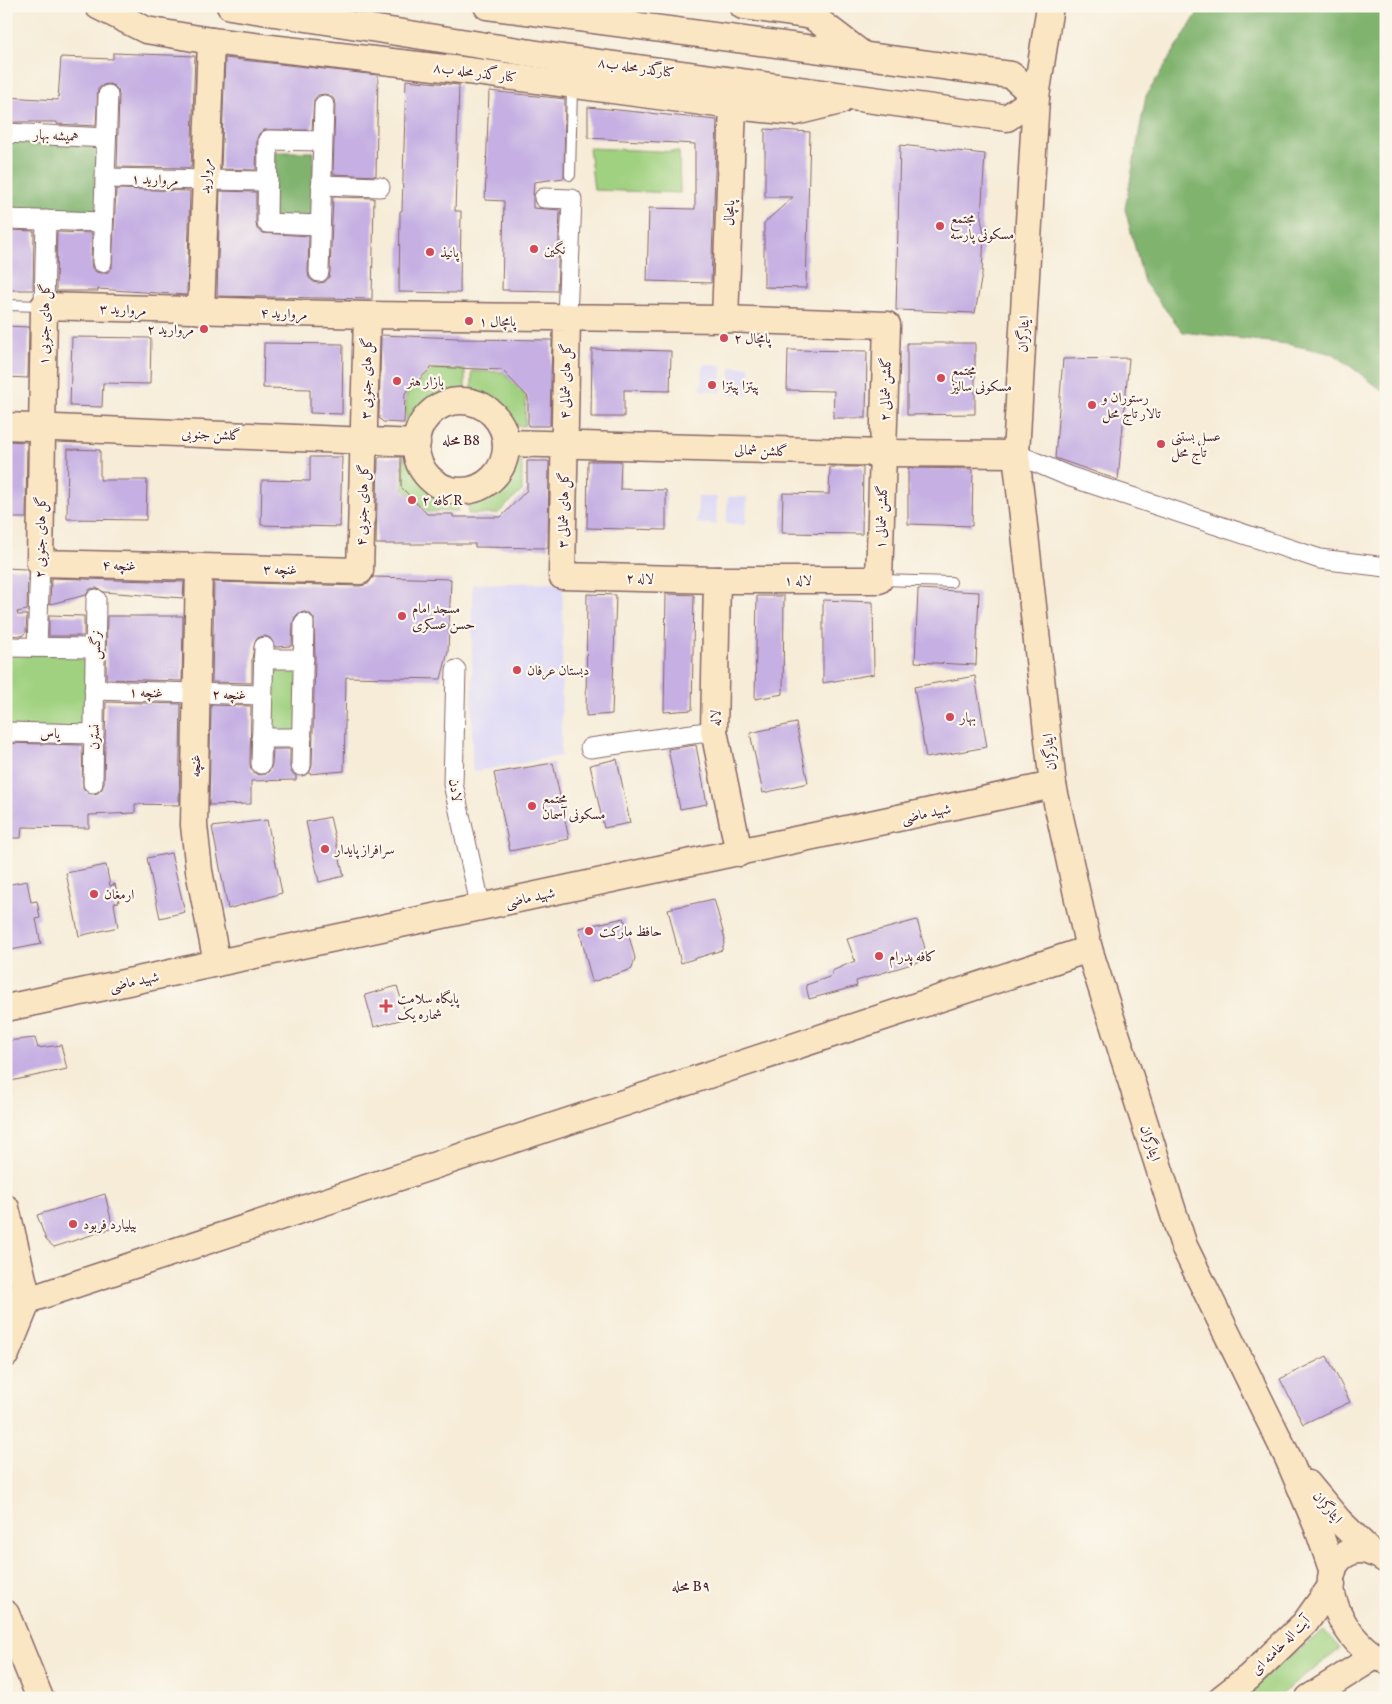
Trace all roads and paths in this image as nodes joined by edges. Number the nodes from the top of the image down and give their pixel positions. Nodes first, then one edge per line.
1 (98, 6) edge
2 (230, 6) edge
3 (488, 6) edge
4 (743, 6) edge
5 (1050, 6) edge
6 (211, 41) junction
7 (863, 56) junction
8 (572, 85) junction
9 (108, 95) dead end
10 (856, 97) junction
11 (1036, 97) junction
12 (324, 105) dead end
13 (732, 106) junction
14 (6, 133) edge
15 (106, 138) junction
16 (322, 142) junction
17 (570, 175) dead end
18 (105, 178) junction
19 (205, 180) junction
20 (268, 181) junction
21 (322, 185) junction
22 (380, 187) dead end
23 (544, 198) dead end
24 (6, 219) edge
25 (46, 220) junction
26 (103, 222) junction
27 (320, 225) junction
28 (102, 262) dead end
29 (319, 272) dead end
30 (6, 305) edge
31 (44, 306) junction
32 (201, 311) junction
33 (367, 315) junction
34 (567, 317) junction
35 (725, 319) junction
36 (887, 325) joint
37 (6, 426) edge
38 (41, 427) junction
39 (364, 440) junction
40 (417, 443) junction
41 (506, 443) junction
42 (564, 444) junction
43 (884, 453) junction
44 (1016, 454) junction
45 (40, 563) junction
46 (199, 567) junction
47 (1386, 567) edge
48 (360, 571) joint
49 (562, 576) joint
50 (718, 580) junction
51 (879, 580) junction
52 (951, 582) dead end
53 (96, 599) dead end
54 (304, 623) dead end
55 (6, 647) edge
56 (37, 648) junction
57 (95, 648) junction
58 (304, 659) junction
59 (456, 670) dead end
60 (94, 690) junction
61 (197, 694) junction
62 (262, 695) junction
63 (6, 732) edge
64 (714, 732) junction
65 (94, 734) junction
66 (261, 738) junction
67 (302, 738) junction
68 (590, 748) dead end
69 (260, 764) dead end
70 (301, 766) dead end
71 (93, 783) dead end
72 (1053, 785) junction
73 (739, 853) junction
74 (481, 908) junction
75 (1089, 949) junction
76 (217, 963) junction
77 (6, 1008) edge
78 (6, 1208) edge
79 (17, 1299) edge
80 (6, 1354) edge
81 (1288, 1458) junction
82 (1382, 1557) edge
83 (1332, 1579) junction
84 (6, 1614) edge
85 (1382, 1660) edge
86 (40, 1698) edge
87 (1222, 1698) edge
88 (1309, 1698) edge

1 - 6 street, کنار گذر محله ب۸
2 - 10 street, کنارگذر محله ب۸
3 - 7 street
4 - 7 street
5 - 11 street, ایثارگران
6 - 8 street, کنار گذر محله ب۸
6 - 19 street, مروارید
7 - 11 street
8 - 13 street, کنار گذر محله ب۸
8 - 17 lane
9 - 15 street
10 - 11 street, کنارگذر محله ب۸
10 - 13 street, کنار گذر محله ب۸
11 - 44 street, ایثارگران
12 - 16 street
13 - 35 street, پامچال
14 - 15 street, همیشه بهار
15 - 18 street
16 - 20 street
16 - 21 street
18 - 19 street, مروارید ۱
18 - 26 street
19 - 20 street
19 - 32 street, مروارید
20 - 27 street
21 - 22 street
21 - 27 street
23 - 34 street
24 - 25 street
25 - 26 street
25 - 31 street, گل های جنوبی ۱
26 - 28 street
27 - 29 street
30 - 31 lane
31 - 32 street, مروارید ۳
31 - 38 street, گل های جنوبی ۱
32 - 33 street, مروارید ۴
33 - 34 street, مروارید ۴
33 - 39 street, گل های جنوبی ۳
34 - 35 street, مروارید ۴
34 - 42 street, گل های شمالی ۴
35 - 36 street, مروارید ۴
36 - 43 street, گلشن شمالی ۲
37 - 38 street, گلشن جنوبی
38 - 39 street, گلشن جنوبی
38 - 45 street, گل های جنوبی ۲
39 - 40 street, گلشن جنوبی
39 - 48 street, گل های جنوبی ۴
40 - 41 street
40 - 41 street
41 - 42 street, گلشن شمالی
42 - 43 street, گلشن شمالی
42 - 49 street, گل های شمالی ۳
43 - 44 street, گلشن شمالی
43 - 51 street, گلشن شمالی ۱
44 - 47 street
44 - 72 street, ایثارگران
45 - 46 street, غنچه ۴
45 - 56 street, گل های جنوبی ۲
46 - 48 street, غنچه ۳
46 - 61 street, غنچه
49 - 50 street, لاله ۲
50 - 51 street, لاله ۱
50 - 64 street, لاله
51 - 52 lane
53 - 57 street, نرگس
54 - 58 street
55 - 56 street
56 - 57 street
57 - 60 street, نرگس
58 - 62 street
58 - 67 street
59 - 74 street, لادن
60 - 61 street, غنچه ۱
60 - 65 street, نسترن
61 - 62 street, غنچه ۲
61 - 76 street, غنچه
62 - 66 street
63 - 65 street, یاس
64 - 68 street
64 - 73 street, لاله
65 - 71 street, نسترن
66 - 67 street
66 - 69 street
67 - 70 street
72 - 73 street, شهید ماضی
72 - 75 street, ایثارگران
73 - 74 street, شهید ماضی
74 - 76 street, شهید ماضی
75 - 79 street
75 - 81 street, ایثارگران
76 - 77 street, شهید ماضی
78 - 79 street
79 - 80 street
81 - 82 street, ایثارگران
81 - 83 street, ایثارگران
82 - 83 street, آیت اله خامنه ای
83 - 85 street, ایثارگران
83 - 87 street, آیت اله خامنه ای
84 - 86 street
85 - 88 street

